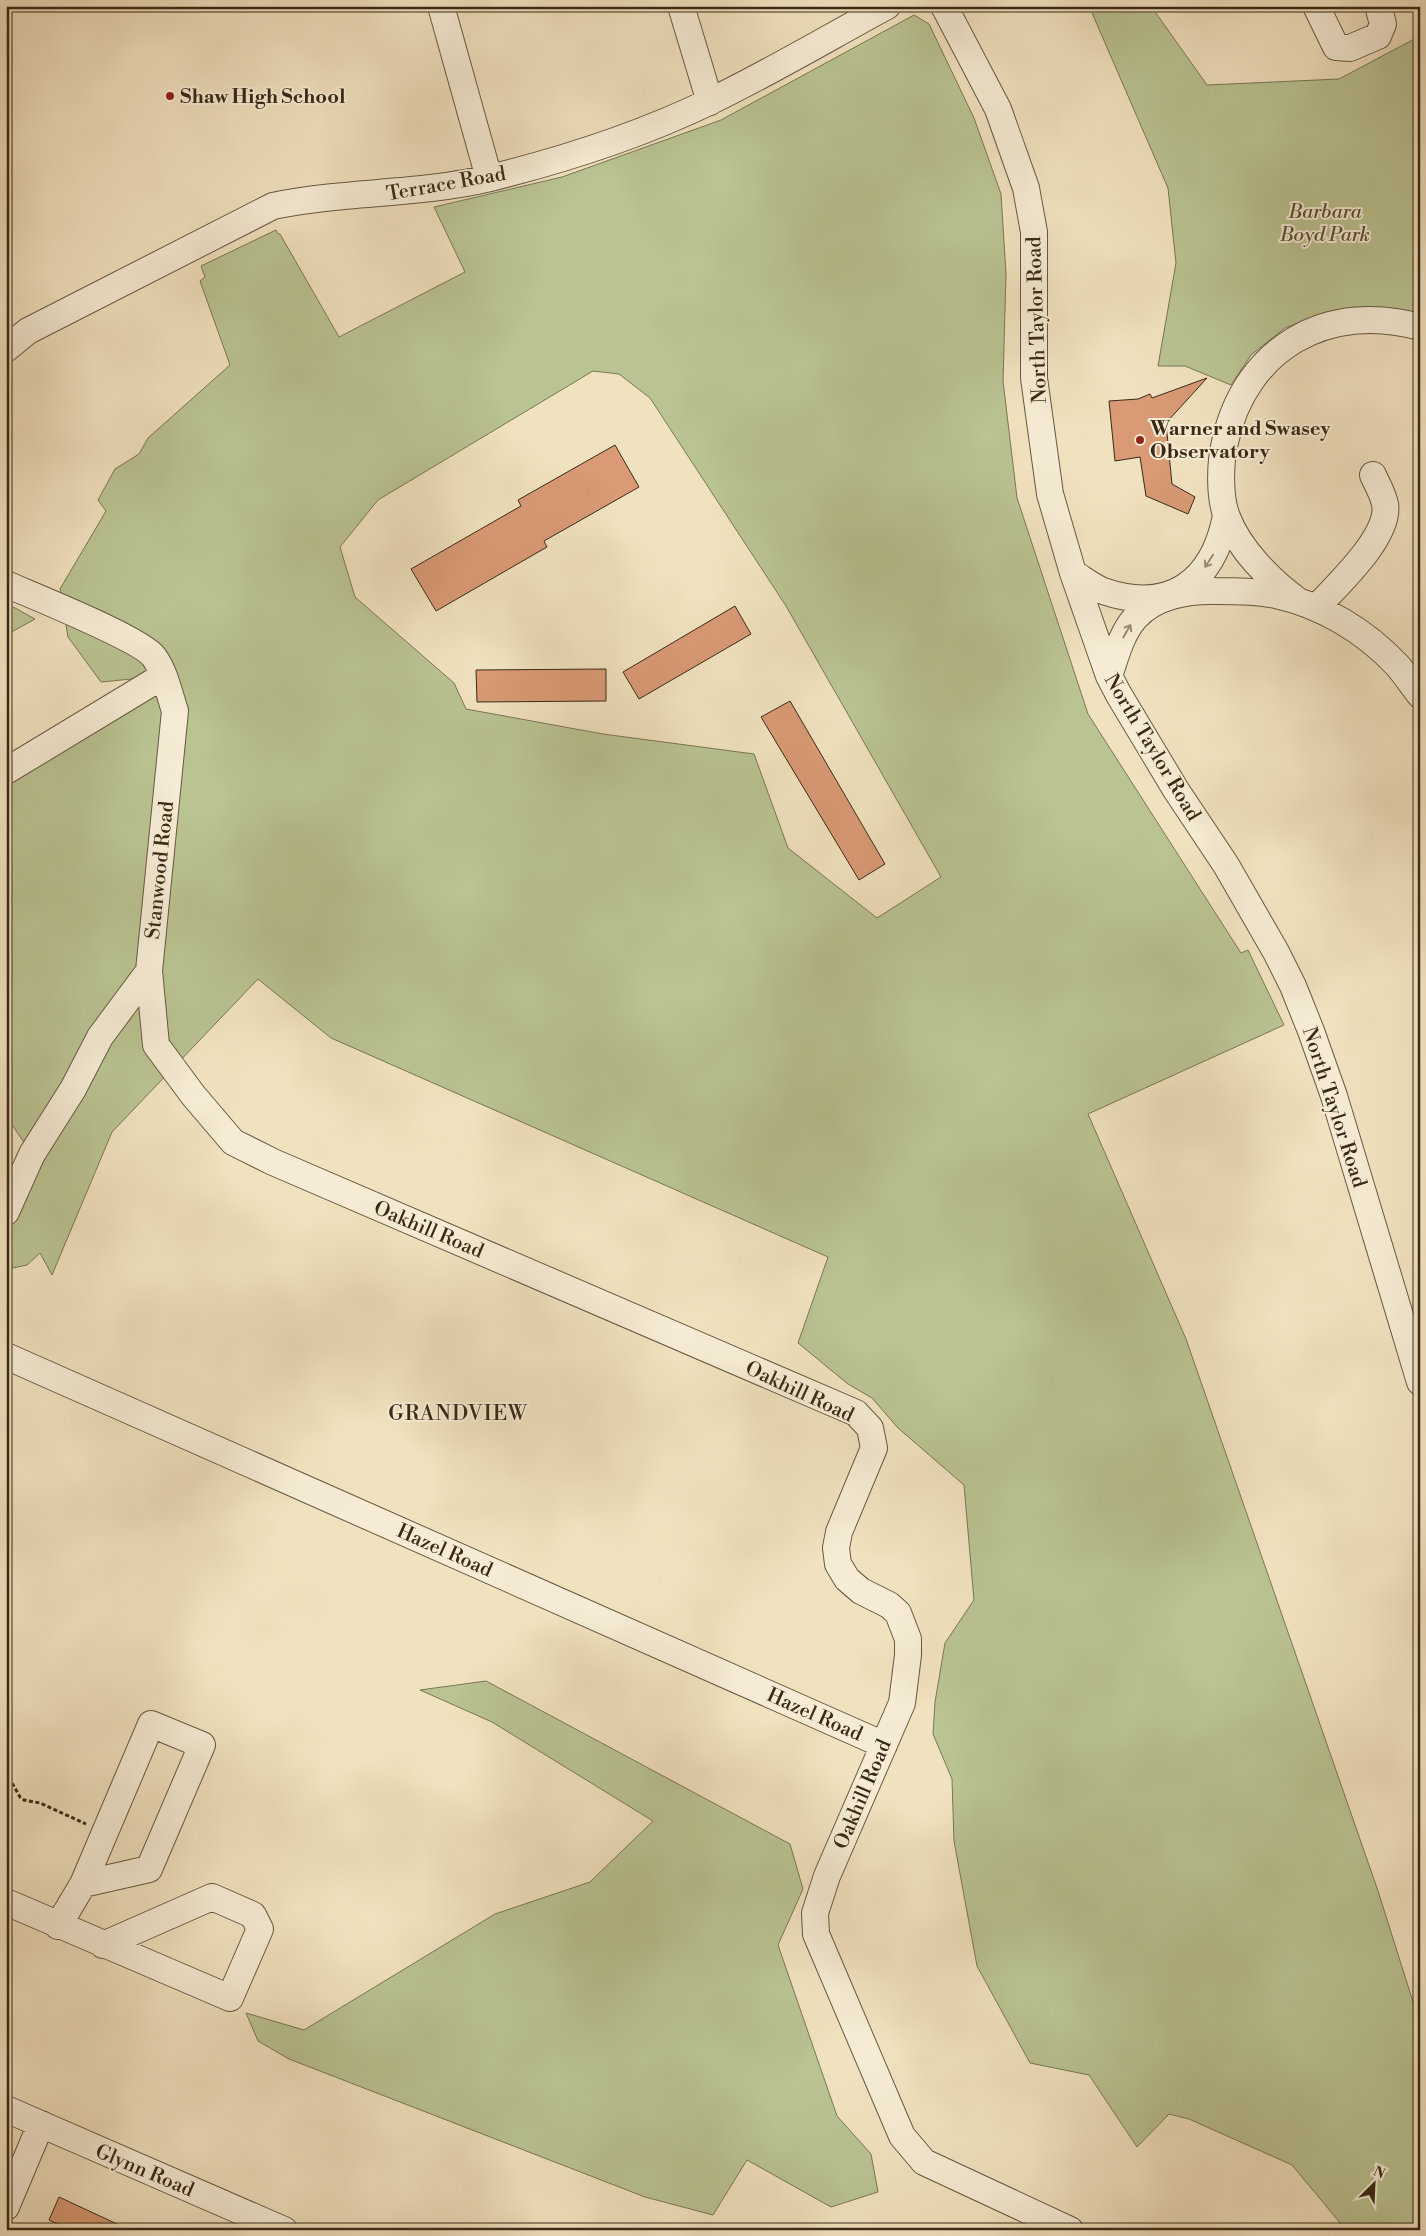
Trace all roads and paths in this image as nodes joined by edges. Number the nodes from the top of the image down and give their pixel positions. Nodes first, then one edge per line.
1 (441, 6) edge
2 (681, 6) edge
3 (887, 6) edge
4 (944, 6) edge
5 (1316, 6) edge
6 (1378, 6) edge
7 (710, 102) junction
8 (489, 178) junction
9 (1420, 327) edge
10 (6, 349) edge
11 (1373, 475) dead end
12 (1226, 516) junction
13 (1073, 573) junction
14 (6, 584) edge
15 (1170, 596) junction
16 (1306, 604) junction
17 (163, 676) junction
18 (1109, 676) junction
19 (1420, 695) edge
20 (6, 771) edge
21 (149, 971) junction
22 (6, 1212) edge
23 (1414, 1345) edge
24 (6, 1356) edge
25 (1420, 1382) edge
26 (884, 1744) junction
27 (6, 1781) edge
28 (104, 1833) junction
29 (83, 1884) junction
30 (6, 1902) edge
31 (58, 1926) junction
32 (103, 1945) junction
33 (6, 2110) edge
34 (41, 2124) junction
35 (6, 2207) edge
36 (284, 2230) edge
37 (1070, 2230) edge

1 - 8 street
2 - 7 street
3 - 7 street, Terrace Road
4 - 13 street, North Taylor Road
5 - 6 street
7 - 8 street, Terrace Road
8 - 10 street, Terrace Road
9 - 12 street
11 - 16 street
12 -> 15 street
12 - 16 street
13 - 15 street
13 - 18 street, North Taylor Road
14 - 17 street, Stanwood Road
15 - 16 street
18 -> 15 street
16 - 19 street
17 - 20 street
17 - 21 street, Stanwood Road
18 - 23 street, North Taylor Road
21 - 22 street
21 - 26 street, Oakhill Road
23 - 25 street, North Taylor Road
24 - 26 street, Hazel Road
26 - 37 street, Oakhill Road
27 - 28 path
28 - 29 street
28 - 29 street
29 - 31 street
30 - 31 street
31 - 32 street
32 - 32 street
33 - 34 street, Glynn Road
34 - 35 street
34 - 36 street, Glynn Road

